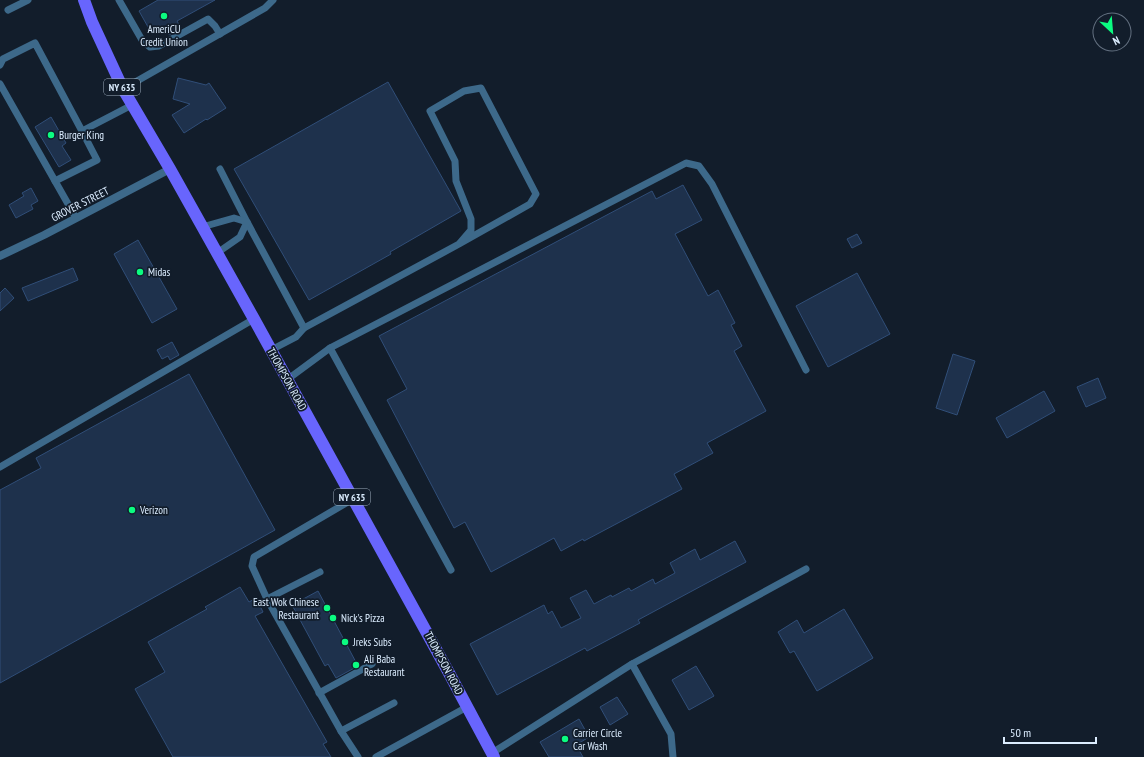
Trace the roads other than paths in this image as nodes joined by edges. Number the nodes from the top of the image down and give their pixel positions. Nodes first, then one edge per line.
1 (28, 0) edge
2 (84, 0) edge
3 (119, 0) edge
4 (273, 0) edge
5 (8, 10) dead end
6 (220, 34) junction
7 (0, 65) edge
8 (0, 84) edge
9 (123, 89) junction
10 (132, 105) junction
11 (82, 131) junction
12 (170, 169) junction
13 (220, 169) dead end
14 (55, 182) junction
15 (76, 218) junction
16 (247, 222) junction
17 (202, 227) junction
18 (459, 244) junction
19 (217, 253) junction
20 (0, 256) edge
21 (254, 319) junction
22 (304, 328) junction
23 (330, 348) junction
24 (271, 350) junction
25 (806, 370) dead end
26 (288, 379) junction
27 (0, 467) edge
28 (353, 499) junction
29 (806, 569) dead end
30 (451, 570) dead end
31 (320, 572) dead end
32 (267, 599) junction
33 (372, 664) dead end
34 (632, 664) junction
35 (319, 692) junction
36 (394, 703) dead end
37 (467, 707) junction
38 (341, 731) junction
39 (493, 755) edge
40 (358, 757) edge
41 (376, 757) edge
42 (673, 757) edge

1 - 5 lane
2 - 9 main road, THOMPSON ROAD / NY 635
3 - 6 lane
4 - 6 lane
6 - 9 lane
7 - 11 lane
8 - 14 lane
9 - 10 main road, THOMPSON ROAD / NY 635
10 - 11 lane
10 - 12 main road, THOMPSON ROAD / NY 635
11 - 14 lane
12 - 15 street, GROVER STREET
12 - 17 main road, THOMPSON ROAD / NY 635
13 - 16 lane
14 - 15 lane
15 - 20 street, GROVER STREET
16 - 17 lane
16 - 19 lane
16 - 22 lane
17 - 19 main road, THOMPSON ROAD / NY 635
18 - 18 lane
18 - 22 lane
19 - 21 main road, THOMPSON ROAD / NY 635
21 - 24 main road, THOMPSON ROAD / NY 635
21 - 27 lane
22 - 24 lane
23 - 25 lane
23 - 26 lane
23 - 30 lane
24 - 26 main road, THOMPSON ROAD / NY 635
26 - 28 main road, THOMPSON ROAD / NY 635
28 - 32 lane
28 - 37 main road, THOMPSON ROAD / NY 635
29 - 34 lane
31 - 32 lane
32 - 35 lane
33 - 35 lane
34 - 39 lane
34 - 42 lane
35 - 38 lane
36 - 38 lane
37 - 39 main road, THOMPSON ROAD / NY 635
37 - 41 lane
38 - 40 lane

